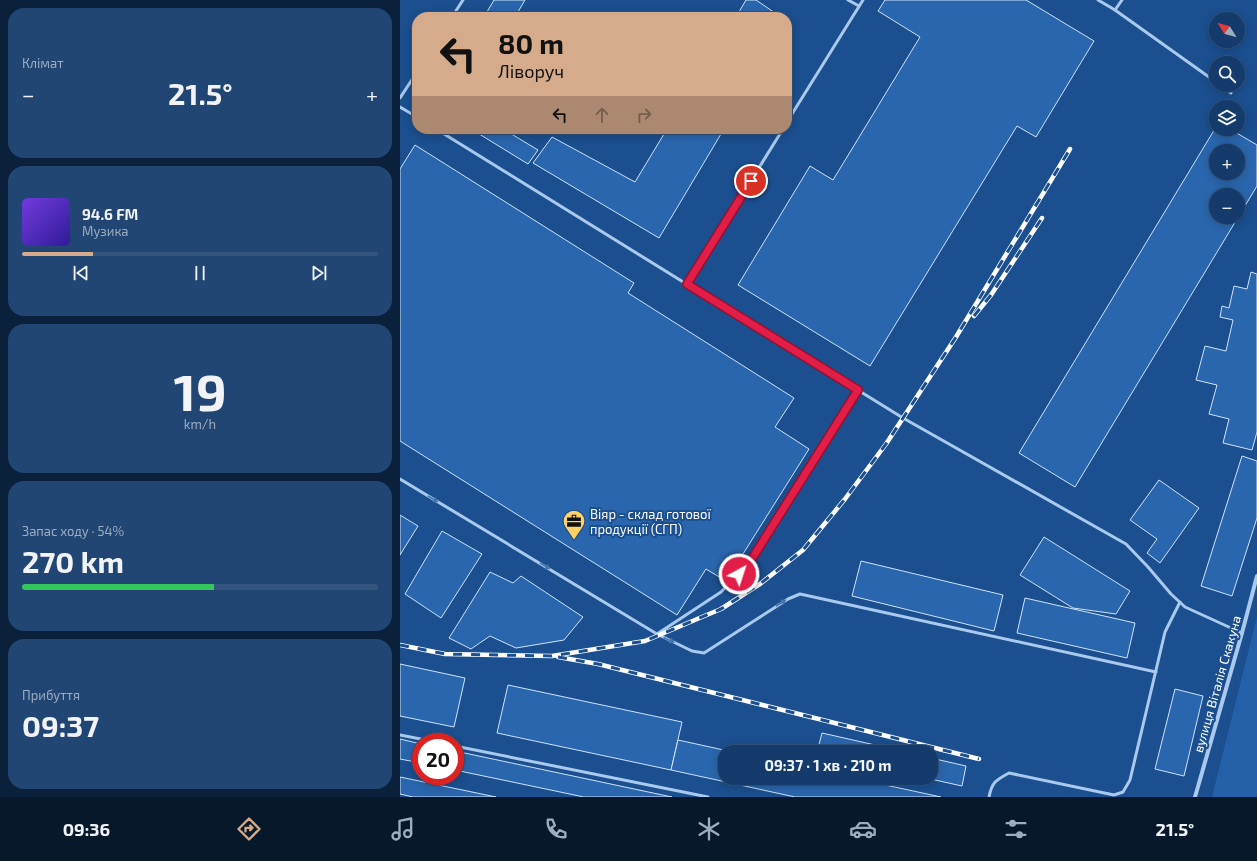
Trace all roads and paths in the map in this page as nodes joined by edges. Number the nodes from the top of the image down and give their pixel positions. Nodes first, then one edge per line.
1 (463, 0) edge
2 (848, 0) edge
3 (863, 0) edge
4 (1098, 0) edge
5 (1122, 0) edge
6 (859, 6) junction
7 (1115, 10) junction
8 (455, 12) edge
9 (1209, 77) edge
10 (412, 80) edge
11 (400, 98) edge
12 (400, 107) edge
13 (412, 114) edge
14 (792, 114) edge
15 (444, 134) edge
16 (780, 134) edge
17 (687, 284) junction
18 (858, 390) junction
19 (400, 479) edge
20 (1257, 576) edge
21 (1180, 602) junction
22 (1242, 633) junction
23 (657, 634) junction
24 (1156, 672) junction
25 (400, 735) edge
26 (412, 737) edge
27 (464, 748) edge
28 (708, 797) edge
29 (989, 797) edge
30 (1195, 797) edge

1 - 8 lane
2 - 6 lane
3 - 6 lane
4 - 7 lane
5 - 7 lane
6 - 14 lane
7 - 9 lane
10 - 11 lane
12 - 13 lane
15 - 17 lane
16 - 17 lane
17 - 18 lane
18 - 21 lane
18 - 23 lane
19 -> 23 lane
20 - 22 street, вулиця Віталія Скакуна
21 - 22 lane
21 - 24 lane
22 - 30 street, вулиця Віталія Скакуна
23 -> 24 lane
24 - 29 lane
25 - 26 lane
27 - 28 lane

